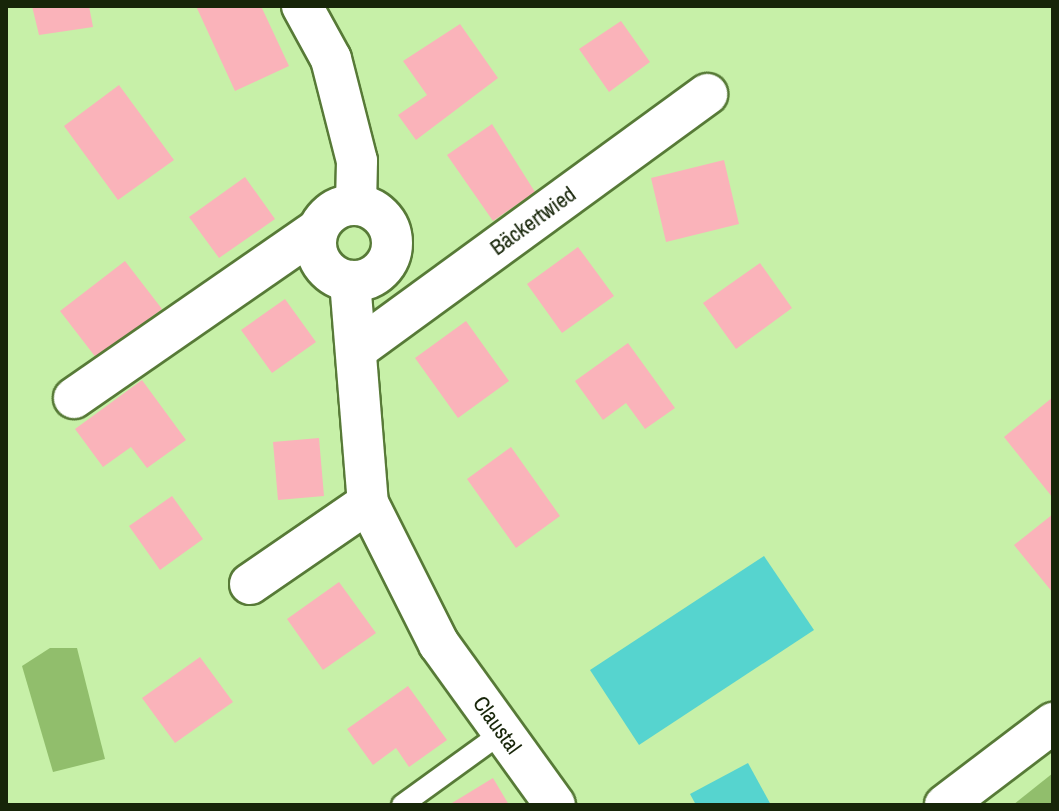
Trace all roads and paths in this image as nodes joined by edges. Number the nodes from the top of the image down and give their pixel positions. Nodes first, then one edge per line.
1 (302, 6) edge
2 (707, 94) dead end
3 (356, 205) junction
4 (314, 232) junction
5 (350, 281) junction
6 (359, 348) junction
7 (74, 398) dead end
8 (368, 503) junction
9 (250, 584) dead end
10 (1053, 723) edge
11 (503, 732) junction
12 (402, 805) edge
13 (555, 805) edge
14 (945, 805) edge

1 - 3 street
2 - 6 street, Bäckertwied
3 - 4 street
3 - 5 street
4 - 5 street
4 - 7 street
5 - 6 street
6 - 8 street
8 - 9 street
8 - 11 street, Claustal
10 - 14 street
11 - 12 lane
11 - 13 street, Claustal

